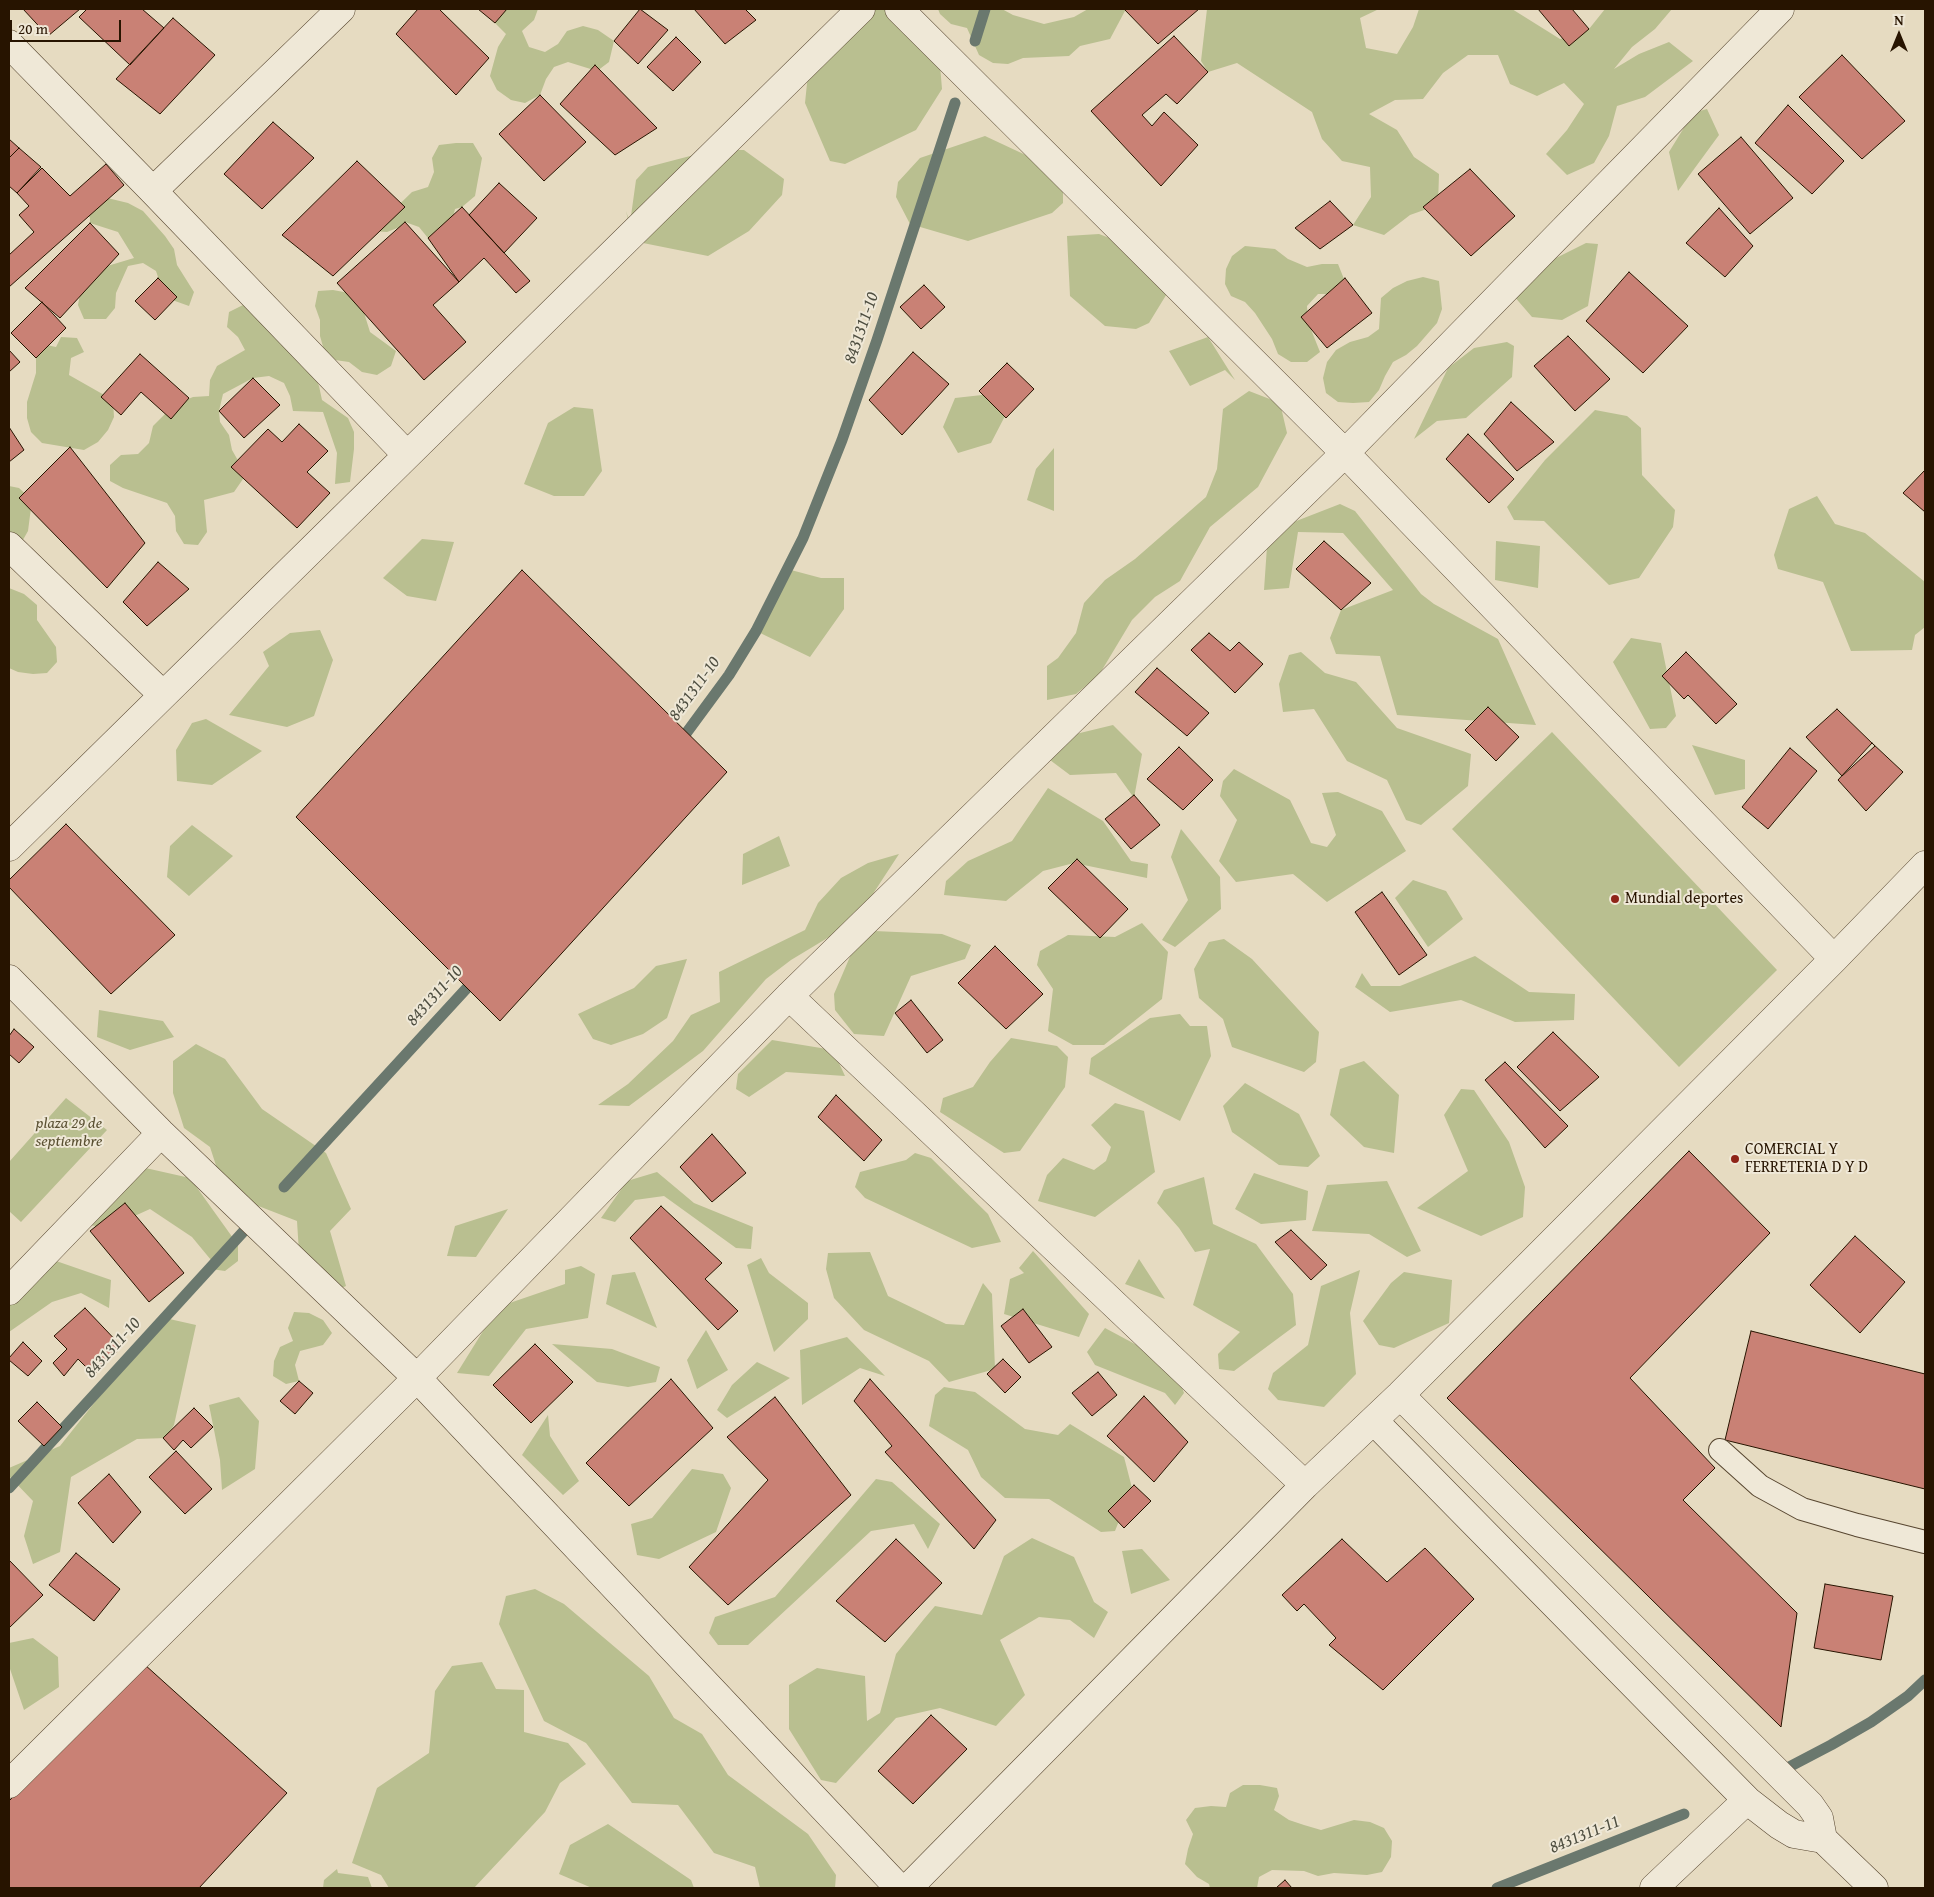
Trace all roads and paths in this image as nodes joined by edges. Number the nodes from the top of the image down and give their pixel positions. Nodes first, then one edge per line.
1 (341, 9) edge
2 (861, 9) edge
3 (899, 9) edge
4 (1780, 9) edge
5 (9, 44) edge
6 (153, 191) junction
7 (1345, 453) junction
8 (407, 455) junction
9 (9, 546) edge
10 (163, 696) junction
11 (9, 847) edge
12 (1925, 865) edge
13 (1834, 959) junction
14 (9, 979) edge
15 (789, 996) junction
16 (162, 1133) junction
17 (9, 1291) edge
18 (417, 1378) junction
19 (1400, 1395) junction
20 (1374, 1421) junction
21 (1720, 1450) dead end
22 (1304, 1485) junction
23 (1925, 1542) edge
24 (9, 1784) edge
25 (1747, 1800) junction
26 (1823, 1839) junction
27 (899, 1888) edge
28 (908, 1888) edge
29 (1654, 1888) edge
30 (1874, 1888) edge

1 - 6 street
2 - 8 street
3 - 7 street
4 - 7 street
5 - 6 street
6 - 8 street
7 - 13 street
7 - 15 street
8 - 10 street
9 - 10 street
10 - 11 street
12 - 13 street
13 - 19 street
14 - 16 street
15 - 18 street
15 - 22 street
16 - 17 street
16 - 18 street
18 - 24 street
18 - 27 street
19 - 20 street
19 - 26 street
20 - 22 street
20 - 25 street
21 - 23 lane
22 - 28 street
25 - 26 street
25 - 29 street
26 - 30 street

